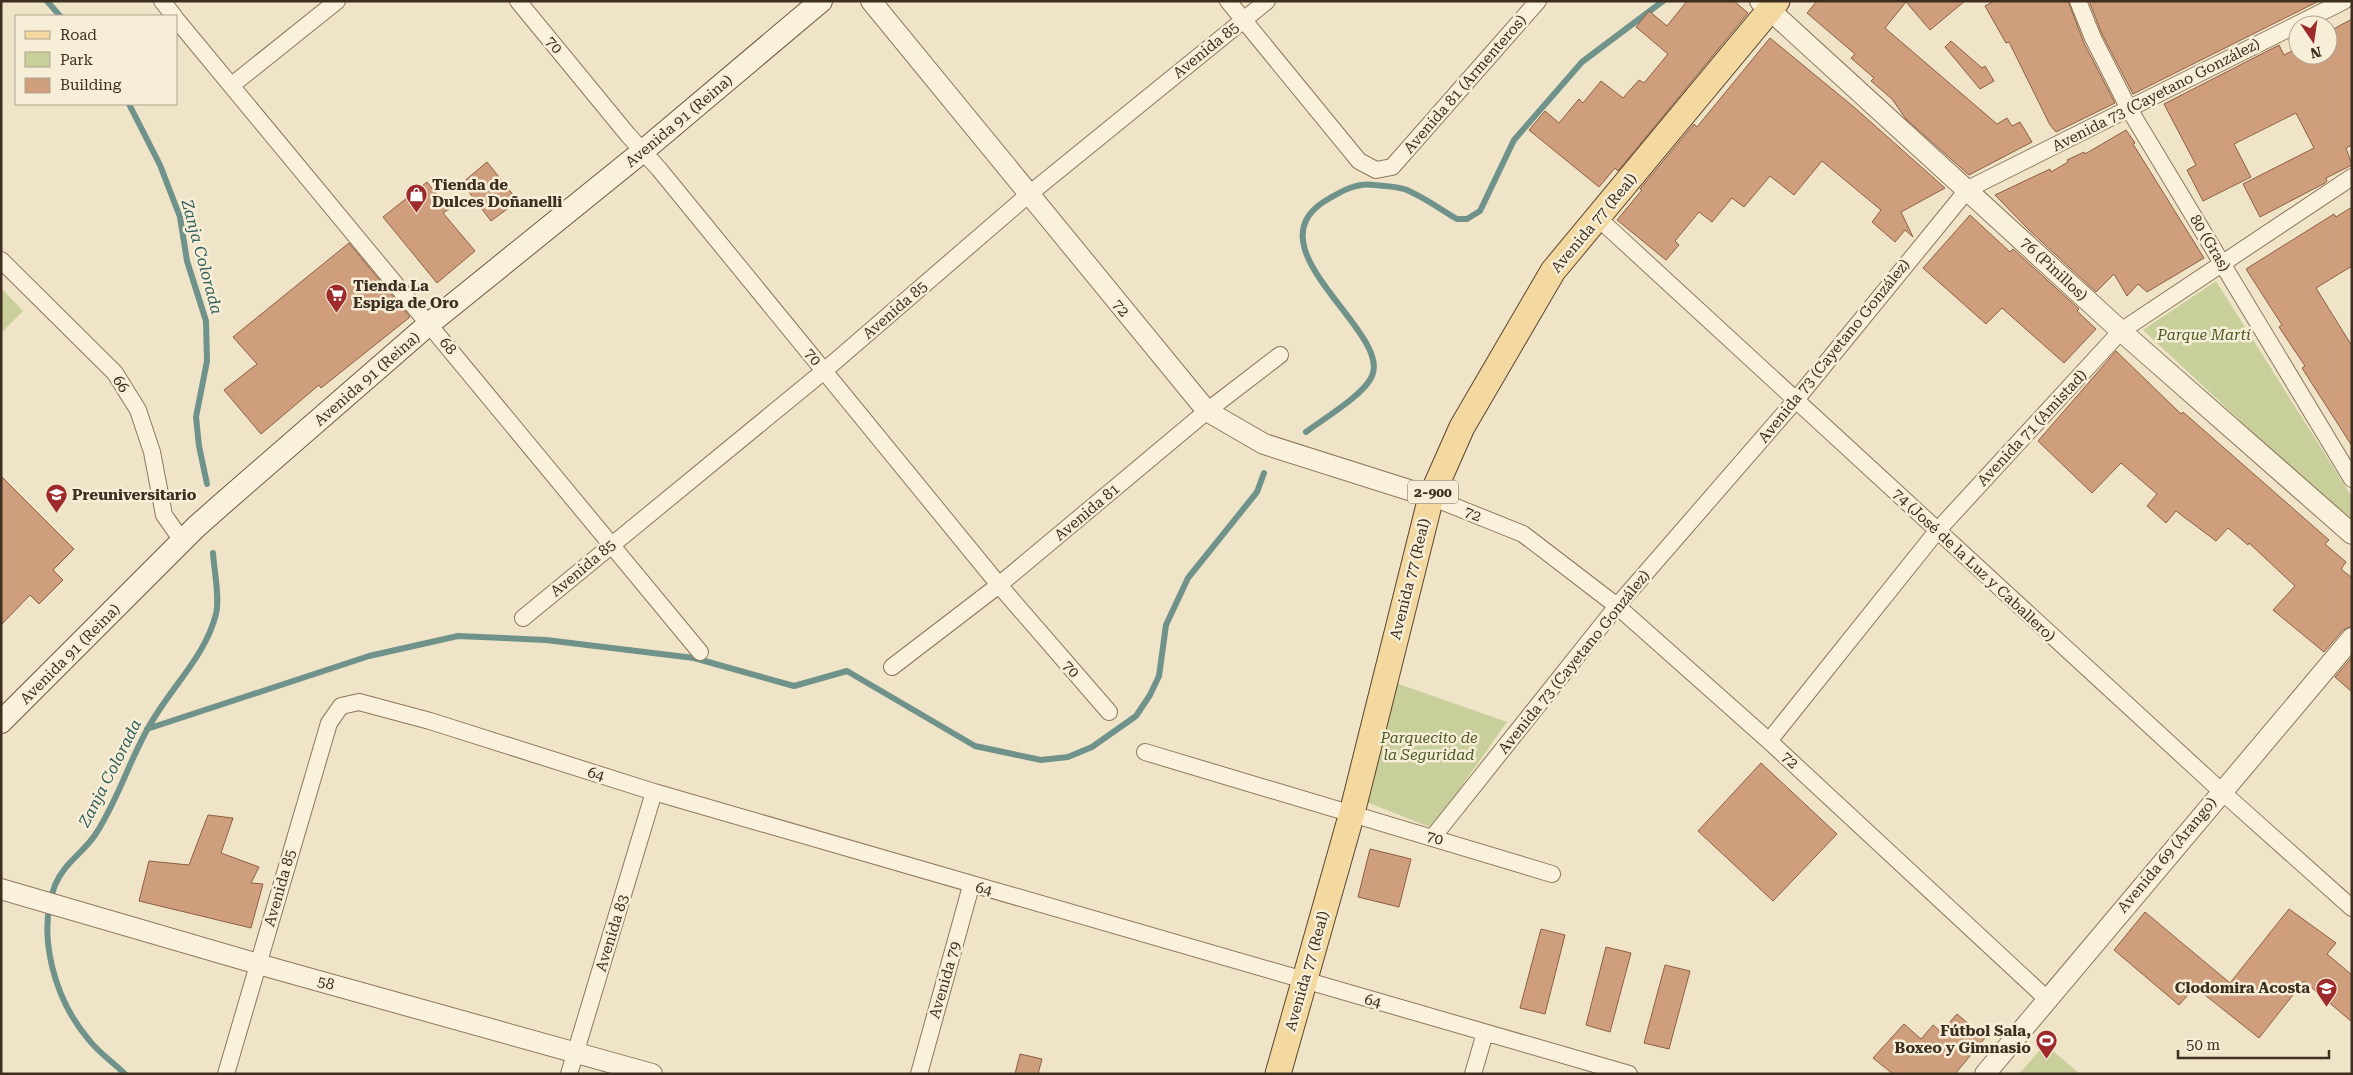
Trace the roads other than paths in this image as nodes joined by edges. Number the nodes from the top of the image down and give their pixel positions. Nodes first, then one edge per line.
1 (162, 1) edge
2 (337, 1) edge
3 (518, 1) edge
4 (821, 1) edge
5 (871, 1) edge
6 (1228, 1) edge
7 (1267, 1) edge
8 (1538, 1) edge
9 (2078, 1) edge
10 (2344, 1) edge
11 (1769, 4) edge
12 (173, 15) edge
13 (1244, 20) junction
14 (178, 21) edge
15 (232, 85) junction
16 (2129, 108) junction
17 (643, 151) junction
18 (2352, 178) edge
19 (1968, 189) junction
20 (1028, 195) junction
21 (1598, 218) junction
22 (1, 260) edge
23 (2222, 262) junction
24 (429, 324) junction
25 (2121, 331) junction
26 (1280, 355) dead end
27 (824, 371) junction
28 (1795, 401) junction
29 (1207, 412) junction
30 (2352, 479) edge
31 (1431, 497) junction
32 (1937, 531) junction
33 (189, 534) junction
34 (2352, 534) edge
35 (611, 544) junction
36 (999, 585) junction
37 (1618, 606) junction
38 (523, 618) dead end
39 (2352, 638) edge
40 (700, 652) dead end
41 (892, 667) dead end
42 (341, 706) joint
43 (1109, 712) dead end
44 (1, 722) edge
45 (1769, 741) junction
46 (1145, 752) dead end
47 (2221, 791) junction
48 (654, 792) junction
49 (1352, 813) junction
50 (1432, 837) junction
51 (1552, 874) dead end
52 (972, 886) junction
53 (1, 889) edge
54 (2352, 908) edge
55 (258, 964) junction
56 (1304, 981) junction
57 (2048, 999) junction
58 (1486, 1033) junction
59 (576, 1052) junction
60 (226, 1074) edge
61 (569, 1074) edge
62 (652, 1074) edge
63 (919, 1074) edge
64 (1278, 1074) edge
65 (1473, 1074) edge
66 (1629, 1074) edge
67 (1985, 1074) edge

1 - 12 street, 68
2 - 15 street
3 - 17 street, 70
4 - 17 main road, Avenida 91 (Reina)
5 - 20 street, 72
6 - 13 street
7 - 13 street, Avenida 85
8 - 13 street, Avenida 81 (Armenteros)
9 - 16 street, 80 (Gras)
10 - 16 street, Avenida 73 (Cayetano González)
11 - 19 street, 76 (Pinillos)
11 - 21 main road, Avenida 77 (Real) / 2-900
13 - 20 street, Avenida 85
14 - 15 street, 68
15 - 24 street, 68
16 - 19 street, Avenida 73 (Cayetano González)
16 - 23 street, 80 (Gras)
17 - 24 main road, Avenida 91 (Reina)
17 - 27 street, 70
18 - 23 street, Avenida 71 (Amistad)
19 - 25 street, 76 (Pinillos)
19 - 28 street, Avenida 73 (Cayetano González)
20 - 27 street, Avenida 85
20 - 29 street, 72
21 - 28 street, 74 (José de la Luz y Caballero)
21 - 31 main road, Avenida 77 (Real) / 2-900
22 - 33 street, 66
23 - 25 street, Avenida 71 (Amistad)
23 - 30 street, 80 (Gras)
24 - 33 main road, Avenida 91 (Reina)
24 - 35 street, 68
25 - 32 street, Avenida 71 (Amistad)
25 - 34 street, 76 (Pinillos)
26 - 29 street, Avenida 81
27 - 35 street, Avenida 85
27 - 36 street, 70
28 - 32 street, 74 (José de la Luz y Caballero)
28 - 37 street, Avenida 73 (Cayetano González)
29 - 31 street, 72
29 - 36 street, Avenida 81
31 - 37 street, 72
31 - 49 main road, Avenida 77 (Real) / 2-900
32 - 45 street, Avenida 71 (Amistad)
32 - 47 street, 74 (José de la Luz y Caballero)
33 - 44 main road, Avenida 91 (Reina)
35 - 38 street, Avenida 85
35 - 40 street, 68
36 - 41 street, Avenida 81
36 - 43 street, 70
37 - 45 street, 72
37 - 50 street, Avenida 73 (Cayetano González)
39 - 47 street, Avenida 69 (Arango)
42 - 48 street, 64
42 - 55 street, Avenida 85
45 - 57 street, 72
46 - 49 street, 70
47 - 54 street, 74 (José de la Luz y Caballero)
47 - 57 street, Avenida 69 (Arango)
48 - 52 street, 64
48 - 59 street, Avenida 83
49 - 50 street, 70
49 - 56 main road, Avenida 77 (Real) / 2-900
50 - 51 street, 70
52 - 56 street, 64
52 - 63 street, Avenida 79
53 - 55 street, 58
55 - 59 street, 58
55 - 60 street, Avenida 85
56 - 58 street, 64
56 - 64 main road, Avenida 77 (Real) / 2-900
57 - 67 street, Avenida 69 (Arango)
58 - 65 street
58 - 66 street, 64
59 - 61 street, Avenida 83
59 - 62 street, 58

